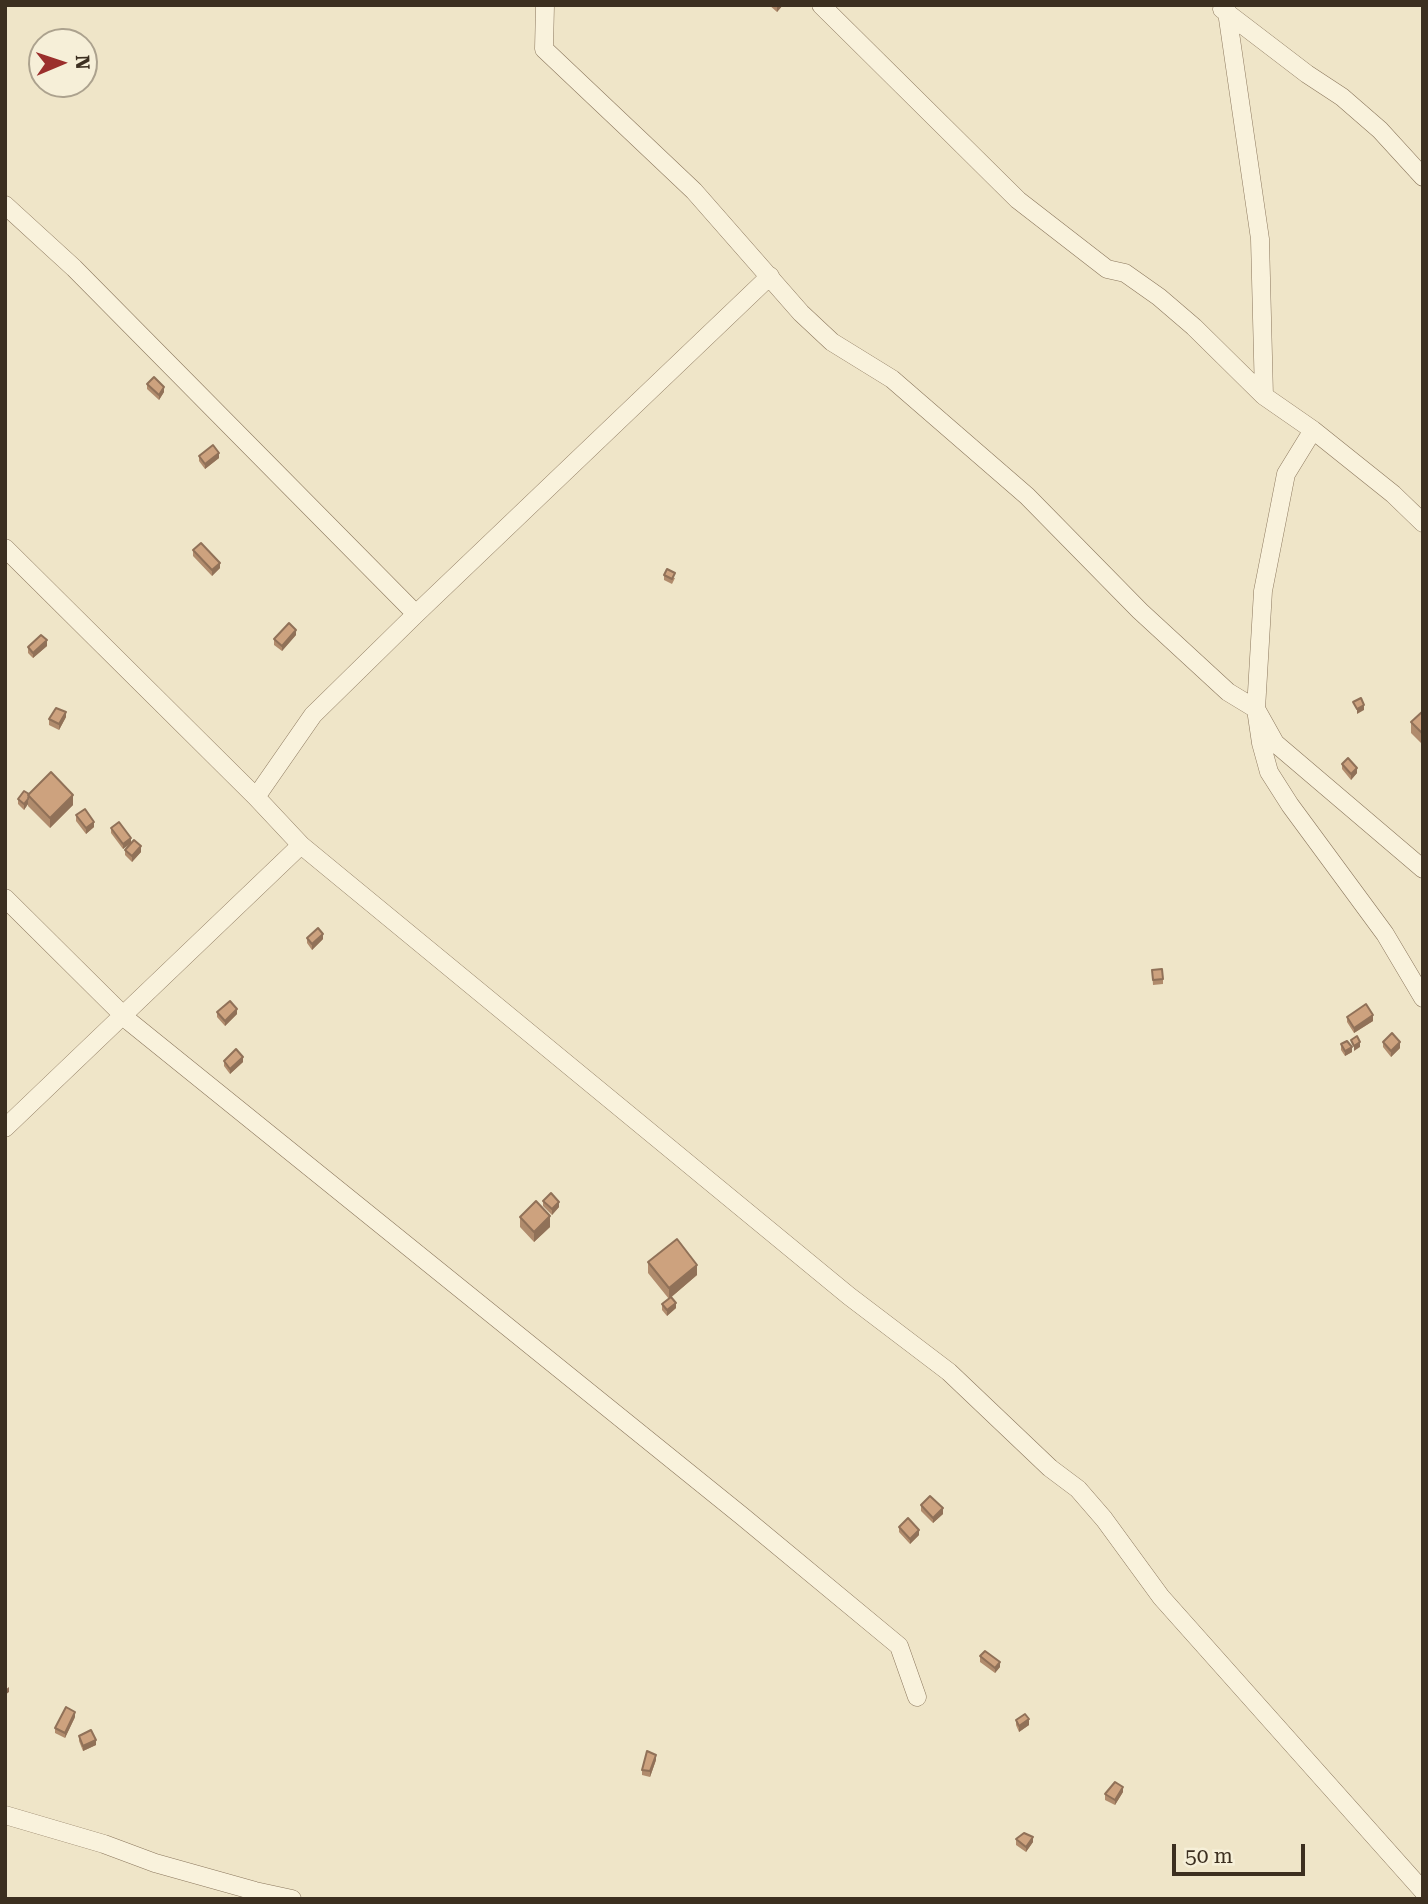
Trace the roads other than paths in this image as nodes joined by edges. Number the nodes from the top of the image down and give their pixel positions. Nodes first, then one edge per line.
1 (545, 5) edge
2 (821, 5) edge
3 (1224, 8) edge
4 (1423, 177) edge
5 (5, 205) edge
6 (770, 276) junction
7 (1264, 396) junction
8 (1313, 430) junction
9 (1423, 523) edge
10 (5, 548) edge
11 (416, 614) junction
12 (1256, 709) junction
13 (256, 797) junction
14 (300, 845) junction
15 (1423, 869) edge
16 (5, 898) edge
17 (1423, 998) edge
18 (124, 1016) junction
19 (5, 1128) edge
20 (917, 1697) dead end
21 (5, 1815) edge
22 (1423, 1891) edge
23 (292, 1899) edge

1 - 6 street
2 - 7 street
3 - 4 street
3 - 7 street
5 - 11 street
6 - 11 street
6 - 12 street
7 - 8 street
8 - 9 street
8 - 12 street
10 - 13 street
11 - 13 street
12 - 15 street
12 - 17 street
13 - 14 street
14 - 18 street
14 - 22 street
16 - 18 street
18 - 19 street
18 - 20 street
21 - 23 street

